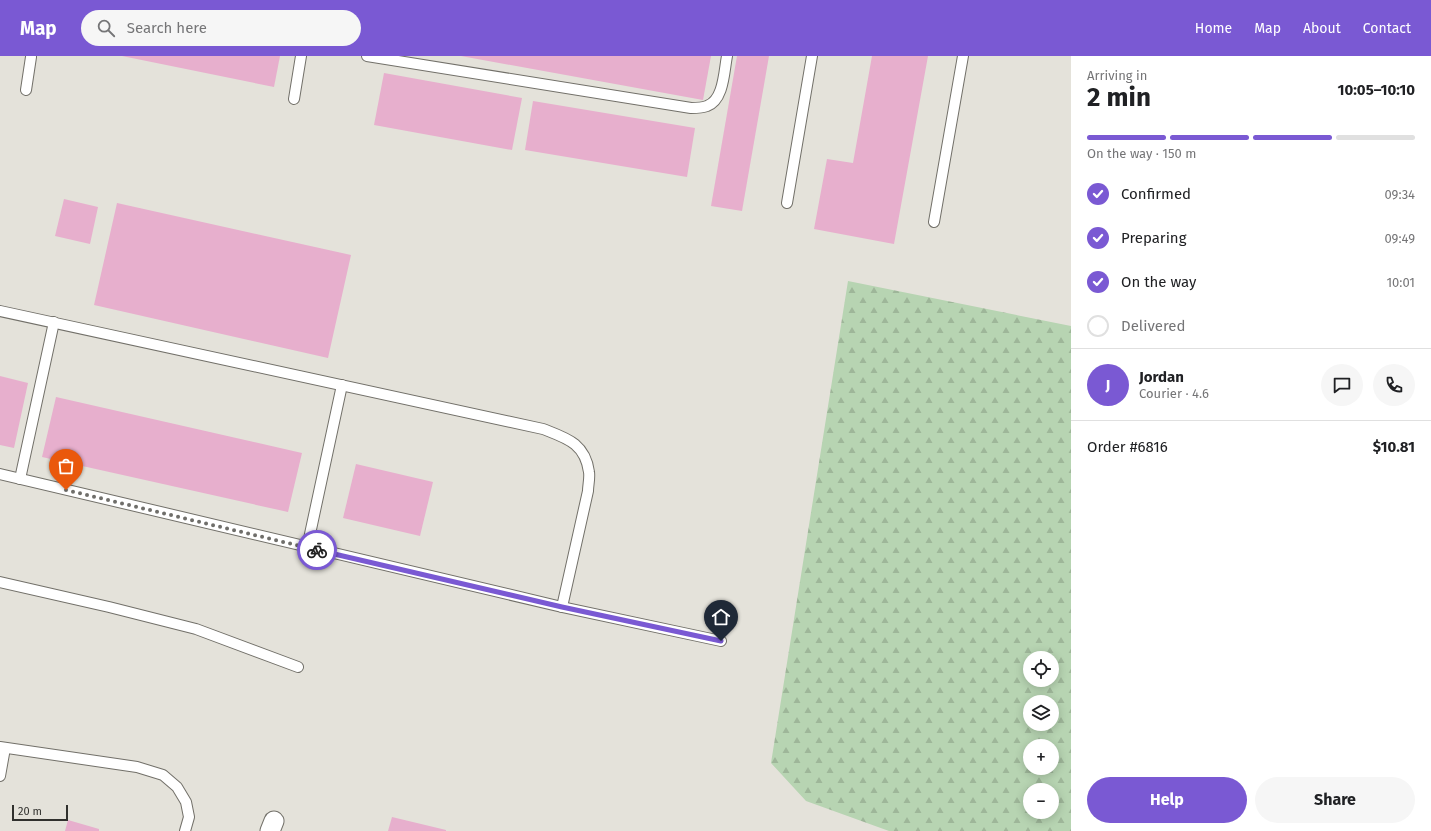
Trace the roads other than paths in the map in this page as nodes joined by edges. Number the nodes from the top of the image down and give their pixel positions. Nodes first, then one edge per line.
1 (300, 56) edge
2 (367, 56) edge
3 (727, 56) edge
4 (812, 56) edge
5 (962, 56) edge
6 (31, 57) dead end
7 (26, 90) dead end
8 (294, 99) dead end
9 (787, 203) dead end
10 (934, 222) dead end
11 (0, 310) edge
12 (54, 322) junction
13 (342, 385) junction
14 (0, 474) edge
15 (20, 479) junction
16 (307, 548) junction
17 (0, 582) edge
18 (562, 607) junction
19 (721, 641) dead end
20 (298, 667) dead end
21 (2, 748) edge
22 (0, 776) edge
23 (185, 831) edge

1 - 8 lane
2 - 3 lane
4 - 9 lane
5 - 10 lane
6 - 7 lane
11 - 12 lane
12 - 13 lane
12 - 15 lane
13 - 16 lane
13 - 18 lane
14 - 15 lane
15 - 16 lane
16 - 18 lane
17 - 20 lane
18 - 19 lane
21 - 22 lane
21 - 23 lane

